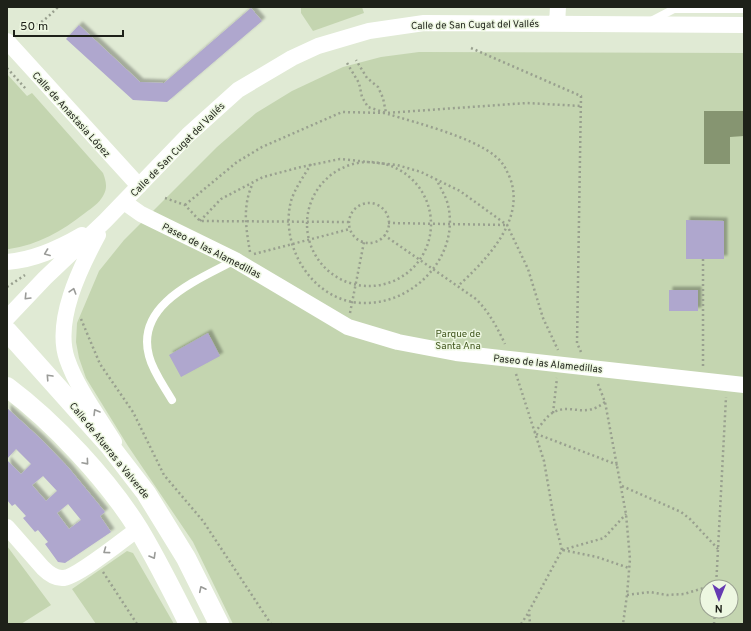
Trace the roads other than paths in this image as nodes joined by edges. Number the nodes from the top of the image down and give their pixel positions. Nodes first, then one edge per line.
1 (744, 9) edge
2 (558, 15) edge
3 (641, 24) junction
4 (744, 25) edge
5 (7, 41) edge
6 (139, 186) junction
7 (124, 202) junction
8 (105, 221) junction
9 (235, 260) junction
10 (7, 262) edge
11 (7, 318) edge
12 (7, 331) edge
13 (744, 385) edge
14 (7, 387) edge
15 (172, 400) dead end
16 (146, 493) junction
17 (7, 527) edge
18 (138, 530) junction
19 (189, 624) edge
20 (219, 624) edge

1 - 3 lane
2 - 3 street, Calle de San Cugat del Vallés
2 - 6 street, Calle de San Cugat del Vallés
3 - 4 street, Calle de San Cugat del Vallés
5 - 6 street, Calle de Anastasia López
6 - 7 street, Calle de San Cugat del Vallés
7 - 8 street, Calle de San Cugat del Vallés
7 - 9 street, Paseo de las Alamedillas
8 -> 10 street, Calle de San Cugat del Vallés
8 -> 11 street, Calle de San Cugat del Vallés
16 -> 8 street, Calle de San Cugat del Vallés
9 - 13 street, Paseo de las Alamedillas
9 - 15 lane
16 -> 12 street, Calle de Afueras a Valverde
14 -> 18 street
20 -> 16 street, Calle de Afueras a Valverde
18 -> 17 street
18 -> 19 street

